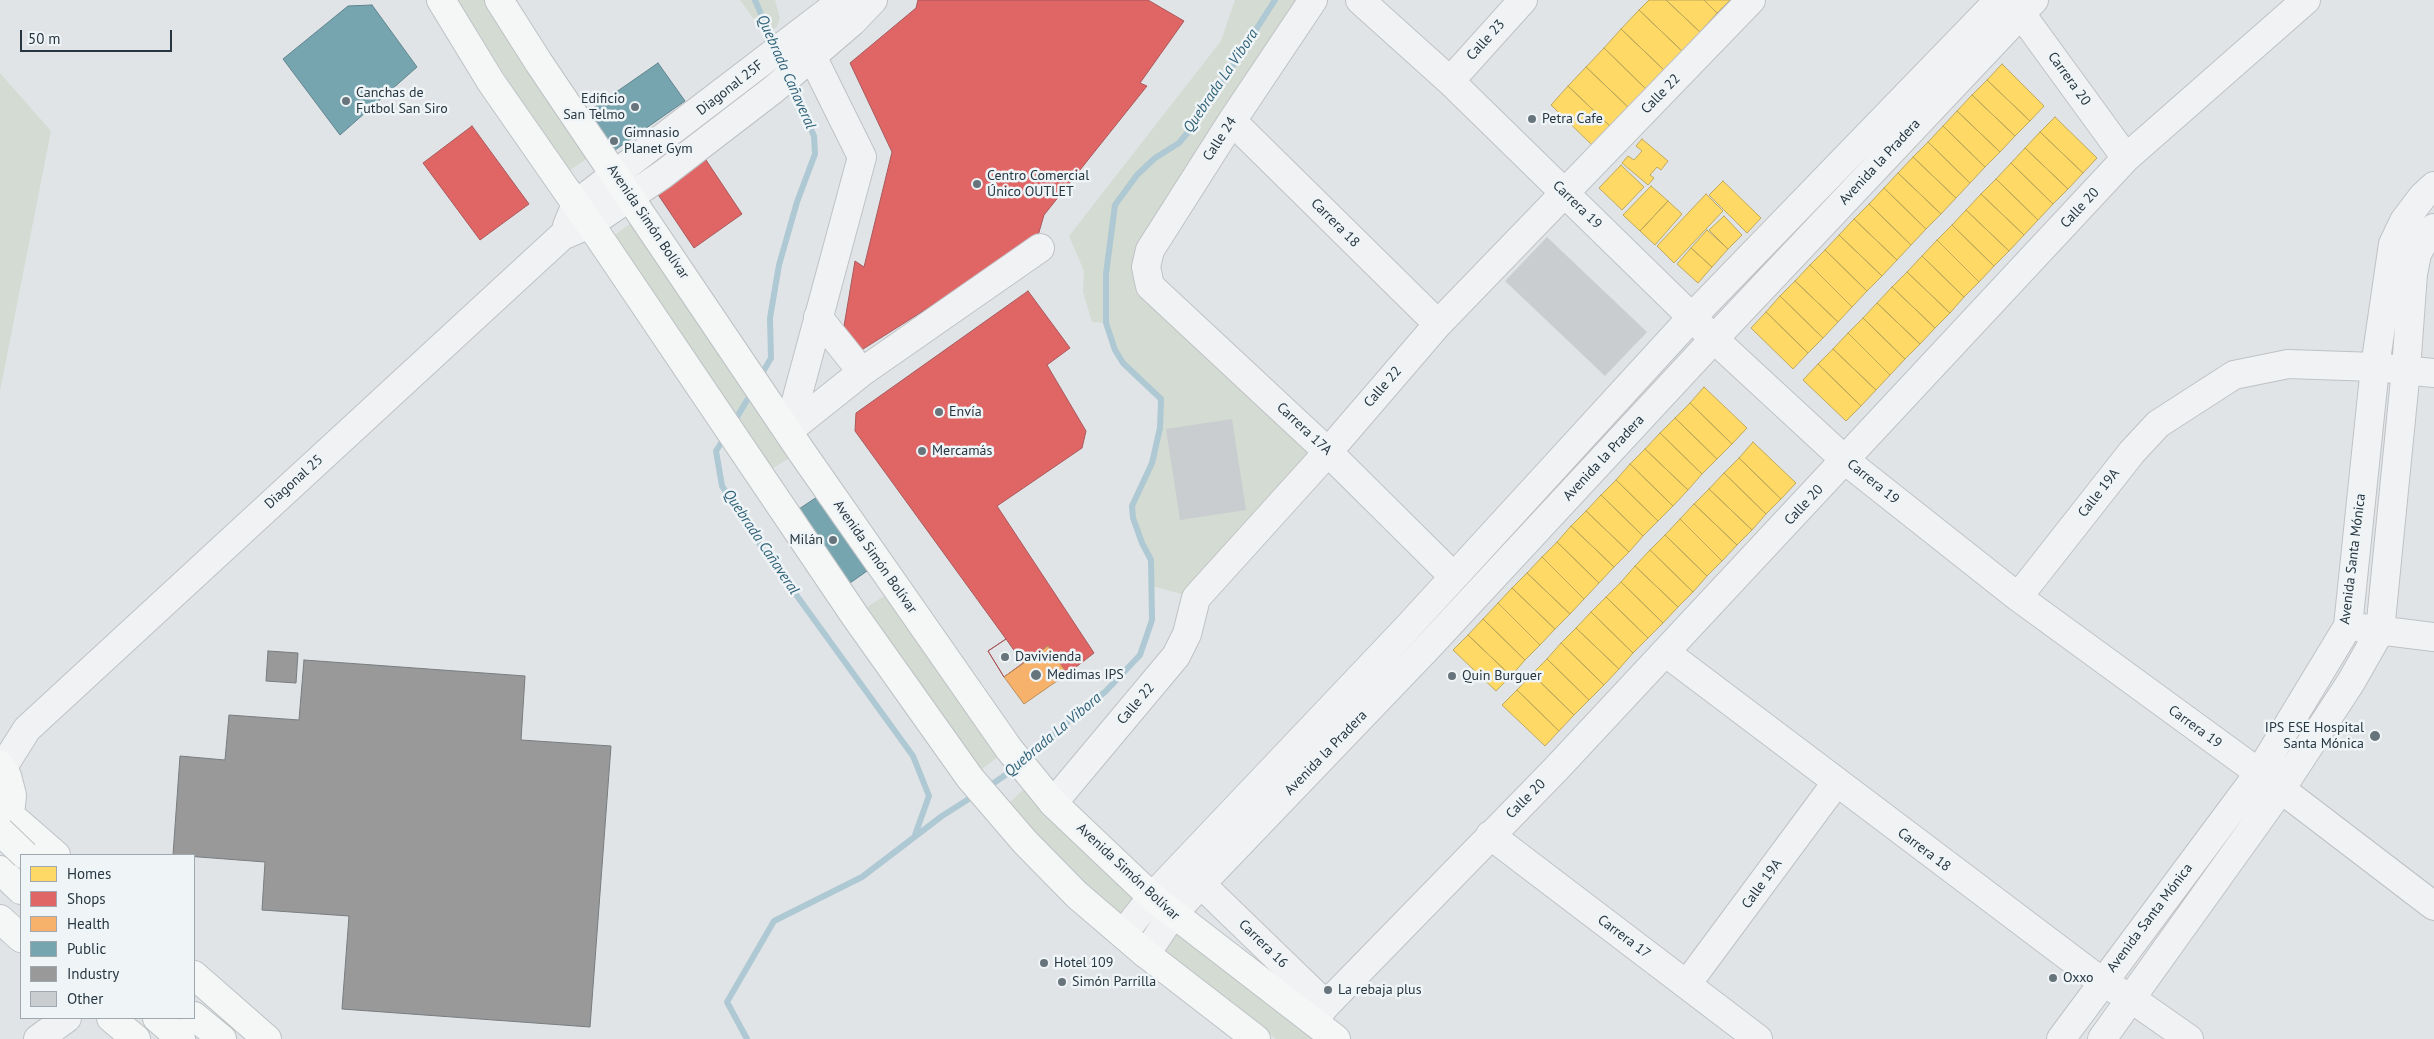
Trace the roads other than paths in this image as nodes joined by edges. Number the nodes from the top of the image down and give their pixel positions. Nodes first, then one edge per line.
1 (441, 0) edge
2 (499, 0) edge
3 (843, 0) edge
4 (873, 0) edge
5 (1313, 0) edge
6 (1360, 0) edge
7 (1523, 0) edge
8 (1751, 0) edge
9 (2306, 0) edge
10 (2016, 3) edge
11 (801, 50) junction
12 (1450, 81) junction
13 (1232, 121) junction
14 (2126, 158) junction
15 (2434, 186) edge
16 (623, 187) junction
17 (1566, 194) junction
18 (583, 214) junction
19 (2434, 228) edge
20 (1040, 248) dead end
21 (1150, 286) joint
22 (1692, 317) junction
23 (818, 318) junction
24 (1438, 324) junction
25 (1714, 339) junction
26 (2375, 367) junction
27 (2406, 369) junction
28 (862, 372) junction
29 (2434, 373) edge
30 (781, 420) junction
31 (1328, 452) junction
32 (1846, 461) junction
33 (1454, 576) junction
34 (2018, 597) junction
35 (2348, 626) junction
36 (2380, 631) junction
37 (2434, 637) edge
38 (1665, 652) junction
39 (1, 758) edge
40 (2259, 773) junction
41 (1836, 784) junction
42 (2281, 790) junction
43 (1053, 803) junction
44 (3, 827) edge
45 (1490, 835) junction
46 (24, 854) edge
47 (54, 854) edge
48 (0, 870) edge
49 (1201, 884) junction
50 (20, 889) edge
51 (1152, 897) junction
52 (2434, 906) edge
53 (1172, 915) junction
54 (0, 920) edge
55 (1123, 934) junction
56 (20, 937) edge
57 (1146, 954) junction
58 (195, 977) edge
59 (2102, 982) junction
60 (1687, 984) junction
61 (2132, 999) junction
62 (1319, 1013) junction
63 (195, 1017) edge
64 (65, 1019) edge
65 (112, 1019) edge
66 (158, 1019) edge
67 (38, 1039) edge
68 (136, 1039) edge
69 (181, 1039) edge
70 (222, 1039) edge
71 (267, 1039) edge
72 (1256, 1039) edge
73 (1336, 1039) edge
74 (1758, 1039) edge
75 (2061, 1039) edge
76 (2102, 1039) edge
77 (2189, 1039) edge

1 - 18 main road
2 - 16 main road, Avenida Simón Bolívar
3 - 11 street, Diagonal 25F
4 - 11 street, Diagonal 25F
5 - 13 street, Calle 24
6 - 12 street, Carrera 19
7 - 12 street, Calle 23
8 - 17 street, Calle 22
9 - 14 street, Calle 20
10 - 14 street, Carrera 20
10 - 22 street, Avenida la Pradera
10 - 25 street, Avenida la Pradera
11 - 16 street, Diagonal 25F
11 - 16 street, Diagonal 25F
11 - 23 street
12 - 17 street, Carrera 19
13 - 21 street, Calle 24
13 - 24 street, Carrera 18
14 - 32 street, Calle 20
15 - 26 street, Avenida Santa Mónica
16 - 18 street
16 - 30 main road, Avenida Simón Bolívar
17 - 22 street, Carrera 19
17 - 24 street, Calle 22
18 - 39 street, Diagonal 25
18 - 55 main road
19 - 27 street
20 - 28 street
21 - 31 street, Carrera 17A
22 - 25 street, Carrera 19
22 - 33 street, Avenida la Pradera
23 - 28 street
23 - 30 street
24 - 31 street, Calle 22
25 - 32 street, Carrera 19
25 - 49 street, Avenida la Pradera
26 - 27 street, Calle 19A
26 - 34 street, Calle 19A
26 - 35 street, Avenida Santa Mónica
27 - 29 street, Calle 19A
27 - 36 street
28 - 30 street
30 - 43 main road, Avenida Simón Bolívar
31 - 33 street, Carrera 17A
31 - 43 street, Calle 22
32 - 34 street, Carrera 19
32 - 38 street, Calle 20
33 - 51 street, Avenida la Pradera
34 - 40 street, Carrera 19
35 - 36 street
35 - 40 street, Avenida Santa Mónica
36 - 37 street
36 - 42 street
38 - 41 street, Carrera 18
38 - 45 street, Calle 20
39 - 44 main road
40 - 42 street, Carrera 19
40 - 59 street, Avenida Santa Mónica
41 - 59 street, Carrera 18
41 - 60 street, Calle 19A
42 - 52 street, Carrera 19
42 - 61 street
43 - 51 main road, Avenida Simón Bolívar
44 - 46 main road, bridge
44 - 47 main road
45 - 60 street, Carrera 17
45 - 62 street, Calle 20
48 - 50 main road
49 - 53 street, Avenida la Pradera
49 - 62 street, Carrera 16
51 - 53 main road, Avenida Simón Bolívar
51 - 55 street, Avenida la Pradera
53 - 57 street, Avenida la Pradera
53 - 62 main road, Avenida Simón Bolívar
54 - 56 main road
55 - 57 main road
57 - 72 main road
58 - 71 main road
59 - 61 street, Carrera 18
59 - 75 street, Avenida Santa Mónica
60 - 74 street, Carrera 17
61 - 76 street
61 - 77 street, Carrera 18
62 - 73 main road, Avenida Simón Bolívar
63 - 70 main road
64 - 67 street
65 - 68 main road
66 - 69 main road

